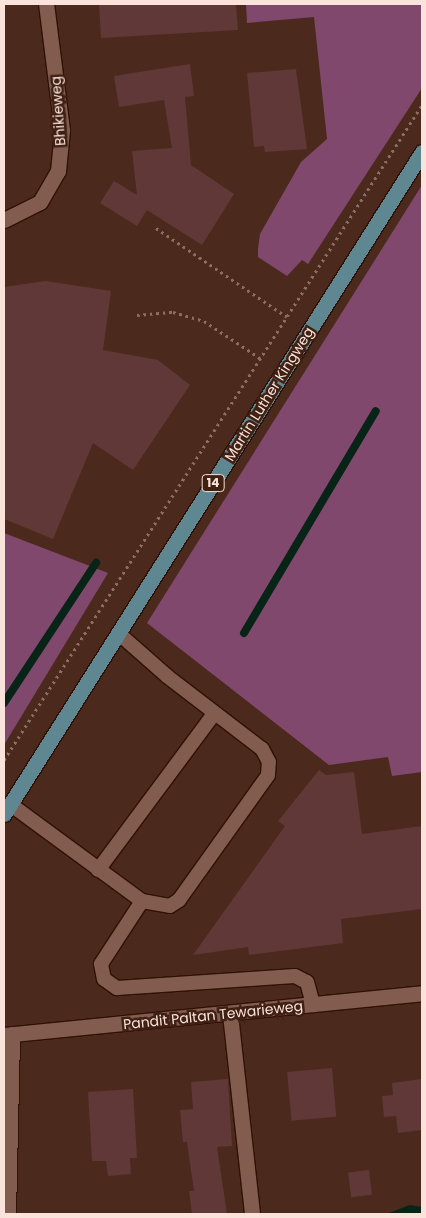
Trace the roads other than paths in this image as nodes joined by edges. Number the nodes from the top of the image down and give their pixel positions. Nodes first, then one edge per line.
1 (46, 4) edge
2 (422, 152) edge
3 (4, 220) edge
4 (118, 633) junction
5 (214, 714) junction
6 (7, 809) edge
7 (98, 870) junction
8 (142, 901) junction
9 (422, 993) edge
10 (313, 1005) junction
11 (230, 1014) junction
12 (8, 1034) edge
13 (8, 1214) edge
14 (252, 1214) edge

1 - 3 street, Bhikieweg
2 - 4 main road, Martin Luther Kingweg / 14
4 - 5 lane
4 - 6 main road, Martin Luther Kingweg / 14
5 - 7 lane
5 - 8 lane
6 - 7 lane
7 - 8 lane
8 - 10 lane
9 - 10 street, Pandit Paltan Tewarieweg
10 - 11 street, Pandit Paltan Tewarieweg
11 - 12 street, Pandit Paltan Tewarieweg
11 - 14 street
12 - 13 street

